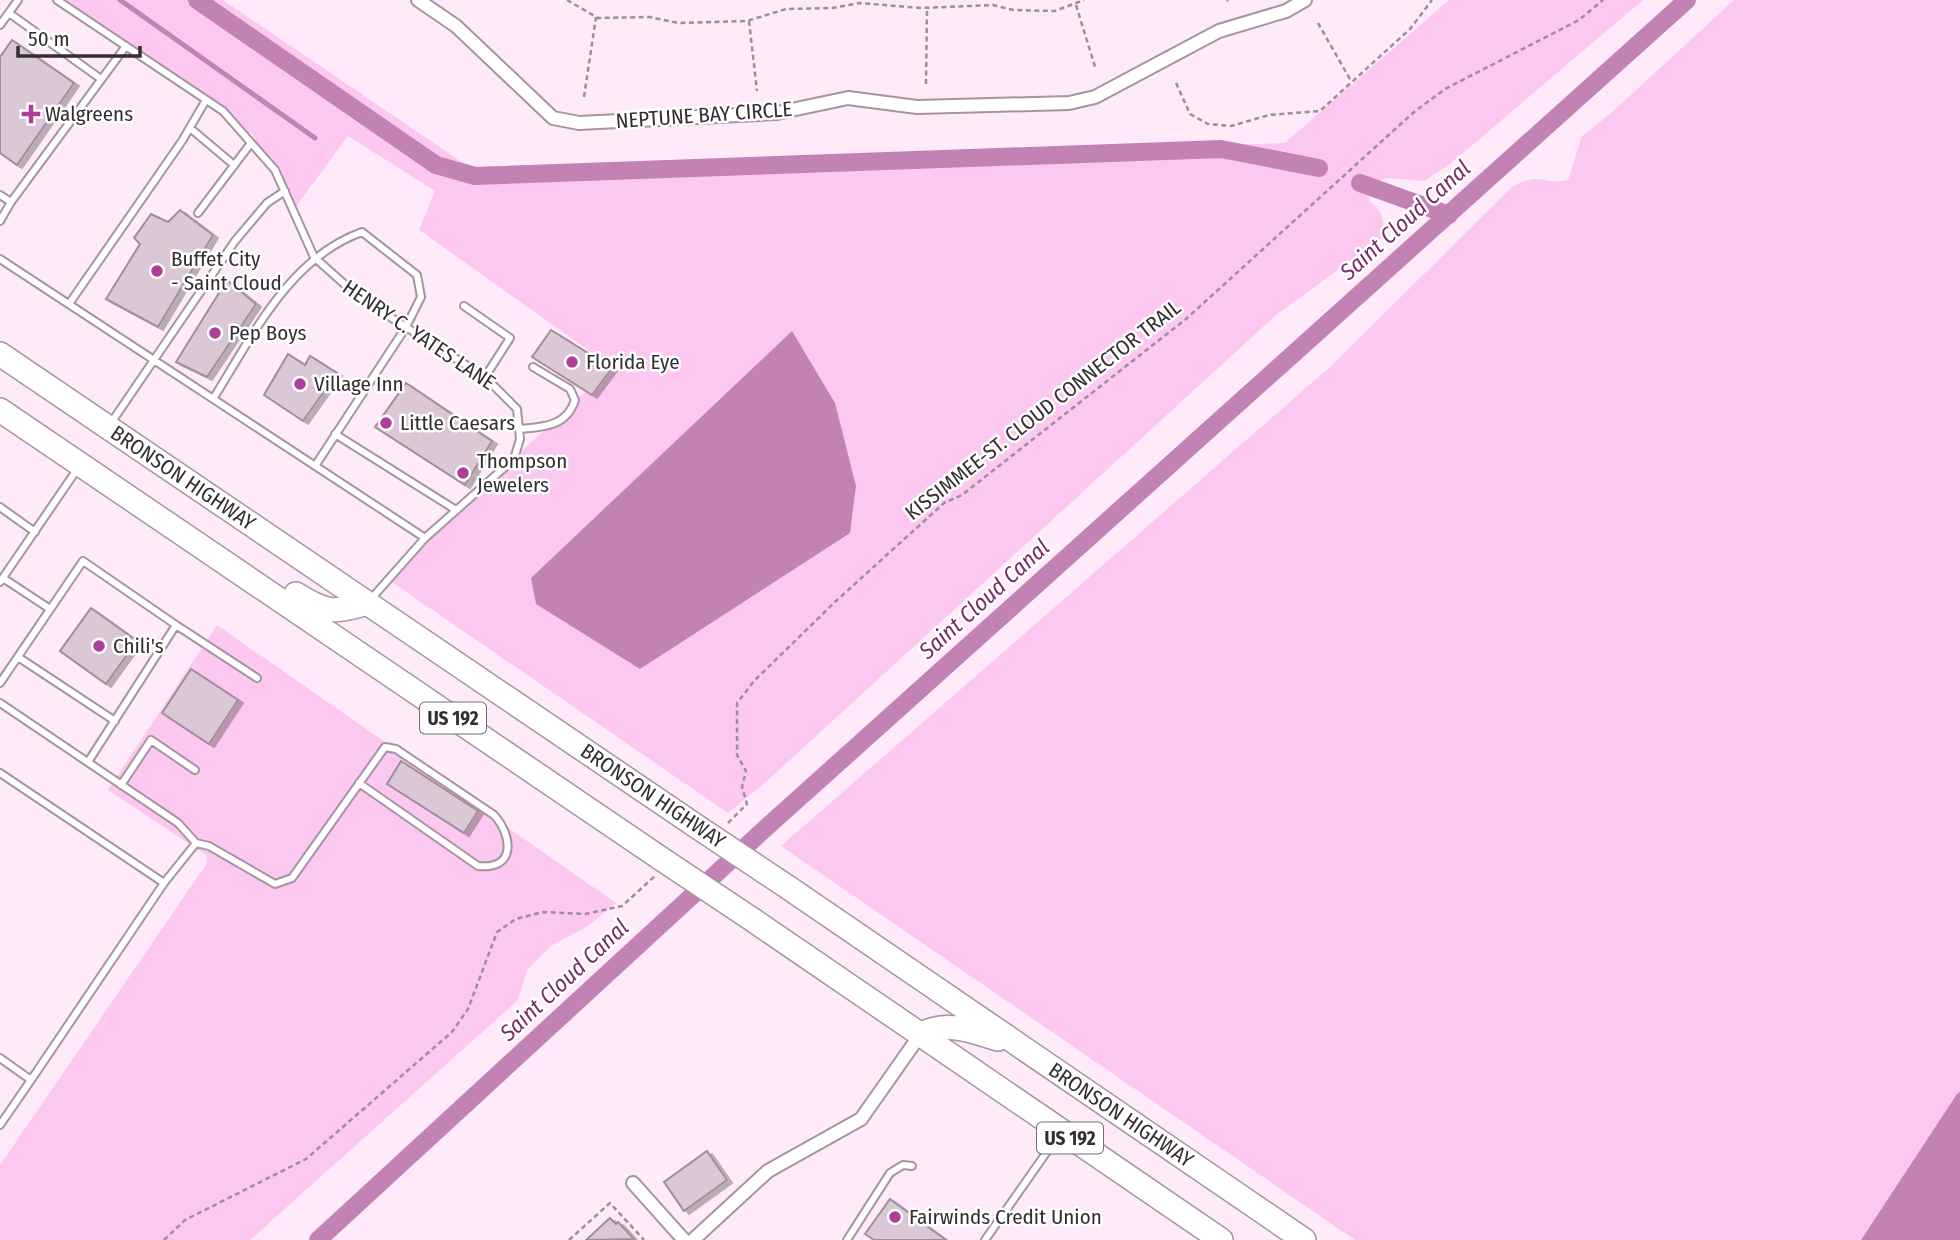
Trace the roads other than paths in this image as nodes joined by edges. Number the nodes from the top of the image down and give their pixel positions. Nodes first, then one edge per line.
1 (18, 0) edge
2 (57, 0) edge
3 (418, 0) edge
4 (1305, 0) edge
5 (9, 13) junction
6 (0, 25) edge
7 (126, 46) junction
8 (102, 79) junction
9 (206, 100) junction
10 (190, 128) junction
11 (251, 143) junction
12 (234, 165) junction
13 (285, 191) junction
14 (0, 195) edge
15 (11, 202) junction
16 (198, 213) dead end
17 (0, 221) edge
18 (314, 257) junction
19 (0, 259) edge
20 (69, 304) junction
21 (464, 306) dead end
22 (406, 327) junction
23 (0, 354) edge
24 (154, 360) junction
25 (533, 367) dead end
26 (485, 377) junction
27 (213, 399) junction
28 (0, 410) edge
29 (108, 428) junction
30 (520, 429) junction
31 (335, 434) junction
32 (80, 465) junction
33 (315, 466) junction
34 (0, 507) edge
35 (456, 510) junction
36 (35, 532) junction
37 (181, 533) junction
38 (425, 538) junction
39 (1, 580) edge
40 (367, 603) junction
41 (50, 609) junction
42 (176, 625) junction
43 (18, 657) junction
44 (257, 678) dead end
45 (0, 683) edge
46 (0, 703) edge
47 (115, 721) junction
48 (88, 762) junction
49 (195, 770) dead end
50 (0, 773) edge
51 (359, 783) junction
52 (121, 785) junction
53 (196, 843) junction
54 (164, 883) junction
55 (920, 1035) junction
56 (1017, 1044) junction
57 (0, 1058) edge
58 (31, 1080) junction
59 (0, 1125) edge
60 (1061, 1131) junction
61 (912, 1166) dead end
62 (633, 1184) dead end
63 (684, 1240) edge
64 (693, 1240) edge
65 (847, 1240) edge
66 (985, 1240) edge
67 (1220, 1240) edge
68 (1304, 1240) edge

1 - 5 lane
2 - 7 lane, HENRY C. YATES LANE
3 - 4 street, NEPTUNE BAY CIRCLE
5 - 6 lane
5 - 8 lane
7 - 8 lane
7 - 9 lane, HENRY C. YATES LANE
8 - 15 lane
9 - 10 lane
9 - 11 lane, HENRY C. YATES LANE
10 - 12 lane
10 - 20 lane
11 - 12 lane
11 - 13 lane, HENRY C. YATES LANE
12 - 16 lane
13 - 18 lane, HENRY C. YATES LANE
13 - 24 lane
14 - 15 lane
15 - 17 lane
18 - 22 lane, HENRY C. YATES LANE
18 - 22 lane
18 - 27 lane
19 - 20 lane
20 - 24 lane
21 - 26 lane
22 - 26 lane, HENRY C. YATES LANE
22 - 31 lane
23 - 29 highway, BRONSON HIGHWAY / US 192
24 - 27 lane
24 - 29 lane
25 - 30 lane
26 - 30 lane, HENRY C. YATES LANE
27 - 33 lane
28 - 32 highway, US 192
29 - 40 highway, BRONSON HIGHWAY / US 192
30 - 35 lane
31 - 33 lane
31 - 35 lane
32 - 36 lane
32 - 37 highway, US 192
33 - 38 lane
34 - 36 lane
35 - 38 lane
36 - 39 lane
37 - 40 highway
37 - 55 highway, US 192, bridge
38 - 40 lane
39 - 41 lane
40 - 56 highway, BRONSON HIGHWAY / US 192, bridge
41 - 42 lane
41 - 43 lane
42 - 44 lane
42 - 47 lane
43 - 45 lane
43 - 47 lane
46 - 48 lane
47 - 48 lane
48 - 52 lane
49 - 52 lane
50 - 54 lane
51 - 51 lane
51 - 53 lane
52 - 53 lane
53 - 54 lane
54 - 58 lane
55 - 56 highway
55 - 60 highway, US 192
55 - 64 street
56 - 68 highway, BRONSON HIGHWAY / US 192
57 - 58 lane
58 - 59 lane
60 - 66 lane
60 - 67 highway, US 192
61 - 65 lane
62 - 63 street

